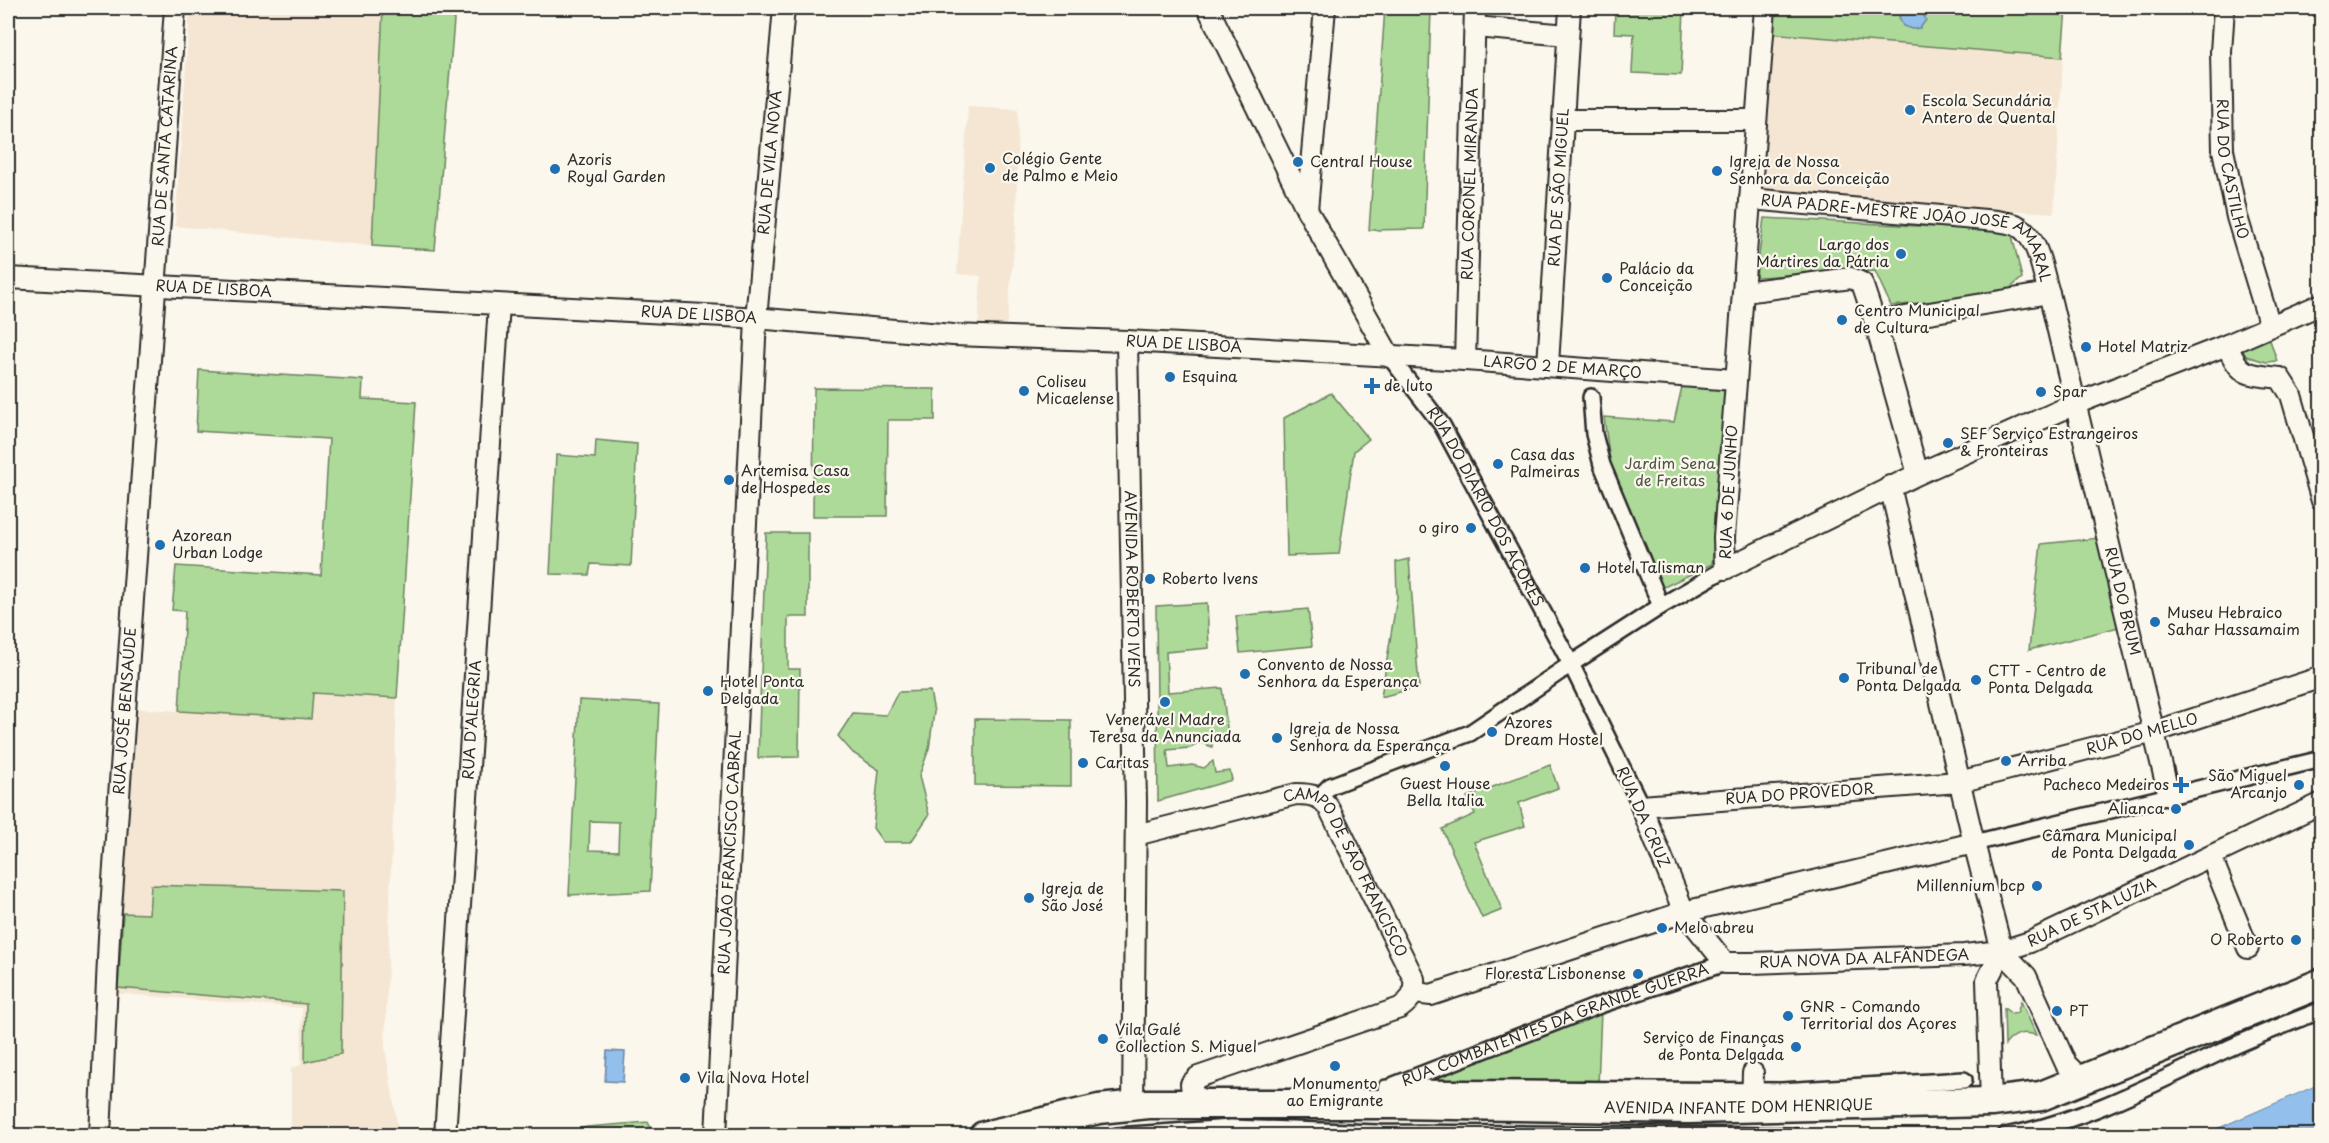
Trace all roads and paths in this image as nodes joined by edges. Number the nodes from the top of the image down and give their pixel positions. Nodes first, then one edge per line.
1 (175, 8) edge
2 (784, 8) edge
3 (1208, 8) edge
4 (1325, 8) edge
5 (1475, 8) edge
6 (1570, 8) edge
7 (1765, 8) edge
8 (2224, 8) edge
9 (1475, 27) junction
10 (1568, 35) junction
11 (1564, 120) junction
12 (1756, 120) junction
13 (1750, 199) junction
14 (1307, 210) junction
15 (8, 278) edge
16 (157, 286) junction
17 (1744, 292) junction
18 (2049, 293) junction
19 (2322, 304) edge
20 (499, 305) junction
21 (756, 318) junction
22 (1875, 322) junction
23 (2270, 326) junction
24 (1127, 341) junction
25 (2227, 345) junction
26 (1390, 357) junction
27 (1465, 360) junction
28 (1548, 365) junction
29 (1735, 380) junction
30 (1591, 397) dead end
31 (2075, 404) junction
32 (1918, 474) junction
33 (1890, 486) junction
34 (2322, 501) edge
35 (1725, 569) junction
36 (1661, 606) junction
37 (1571, 664) junction
38 (2322, 677) edge
39 (2154, 732) junction
40 (2322, 759) edge
41 (1959, 782) junction
42 (2169, 796) junction
43 (1319, 797) junction
44 (2322, 803) edge
45 (1641, 806) junction
46 (1136, 835) junction
47 (1974, 843) junction
48 (2211, 857) junction
49 (1684, 912) junction
50 (2248, 948) dead end
51 (2002, 951) junction
52 (1725, 963) junction
53 (2322, 983) edge
54 (1415, 993) junction
55 (2322, 1010) edge
56 (1964, 1080) dead end
57 (2082, 1080) junction
58 (1386, 1088) joint
59 (1752, 1090) junction
60 (1208, 1102) junction
61 (1991, 1102) junction
62 (1133, 1105) junction
63 (100, 1136) edge
64 (445, 1136) edge
65 (716, 1136) edge
66 (984, 1136) edge
67 (1117, 1136) edge
68 (1793, 1136) edge
69 (2005, 1136) edge

1 - 16 street, RUA DE SANTA CATARINA
2 - 21 street, RUA DE VILA NOVA
3 - 14 street
4 - 14 street
5 - 9 street, RUA CORONEL MIRANDA
6 - 10 street, RUA DE SÃO MIGUEL
7 - 12 street, RUA 6 DE JUNHO
8 - 23 street, RUA DO CASTILHO
9 - 10 street
9 - 27 street, RUA CORONEL MIRANDA
10 - 11 street, RUA DE SÃO MIGUEL
11 - 12 street
11 - 28 street, RUA DE SÃO MIGUEL
12 - 13 street, RUA 6 DE JUNHO
13 - 17 street, RUA 6 DE JUNHO
13 - 18 street, RUA PADRE-MESTRE JOÃO JOSÉ AMARAL
14 - 26 street
15 - 16 street, RUA DE LISBOA
16 - 20 street, RUA DE LISBOA
16 - 63 street, RUA JOSÉ BENSAÚDE
17 - 22 street
17 - 29 street, RUA 6 DE JUNHO
18 - 22 street
18 - 31 street, RUA PADRE-MESTRE JOÃO JOSÉ AMARAL
19 - 23 street
20 - 21 street, RUA DE LISBOA
20 - 64 street, RUA D'ALEGRIA
21 - 24 street, RUA DE LISBOA
21 - 65 street, RUA JOÃO FRANCISCO CABRAL
22 - 32 street
23 - 25 street
24 - 26 street, RUA DE LISBOA
24 - 46 street, AVENIDA ROBERTO IVENS
25 - 31 street
25 - 34 street
26 - 27 street, LARGO 2 DE MARÇO
26 - 37 street, RUA DO DIÁRIO DOS AÇORES
27 - 28 street, LARGO 2 DE MARÇO
28 - 29 street, LARGO 2 DE MARÇO
29 - 35 street, RUA 6 DE JUNHO
30 - 36 street
31 - 32 street
31 - 39 street, RUA DO BRUM
32 - 33 street
33 - 35 street
33 - 41 street
35 - 36 street
36 - 37 street
37 - 43 street
37 - 45 street, RUA DA CRUZ
38 - 39 street, RUA DO MELLO
39 - 41 street, RUA DO MELLO
39 - 42 street, RUA DO BRUM
40 - 42 street
41 - 45 street, RUA DO PROVEDOR
41 - 47 street
42 - 47 street
43 - 46 street, CAMPO DE SÃO FRANCISCO
43 - 54 street, CAMPO DE SÃO FRANCISCO
44 - 48 street, RUA DE STA LUZIA
45 - 49 street, RUA DA CRUZ
46 - 62 street
47 - 49 street
47 - 51 street
48 - 50 street
48 - 51 street, RUA DE STA LUZIA
49 - 52 street, RUA DA CRUZ
49 - 54 street
51 - 52 street, RUA NOVA DA ALFÂNDEGA
51 - 57 street
51 - 61 street
52 - 58 street, RUA COMBATENTES DA GRANDE GUERRA
53 - 57 main road, AVENIDA INFANTE DOM HENRIQUE
54 - 60 street
55 - 69 street
56 - 59 street, AVENIDA INFANTE DOM HENRIQUE
57 - 61 main road, AVENIDA INFANTE DOM HENRIQUE
58 - 59 street, AVENIDA INFANTE DOM HENRIQUE
59 - 60 main road, AVENIDA INFANTE DOM HENRIQUE
59 - 61 main road, AVENIDA INFANTE DOM HENRIQUE
60 - 62 main road, AVENIDA INFANTE DOM HENRIQUE
62 - 66 main road, AVENIDA INFANTE DOM HENRIQUE
67 - 68 street, AVENIDA INFANTE DOM HENRIQUE

